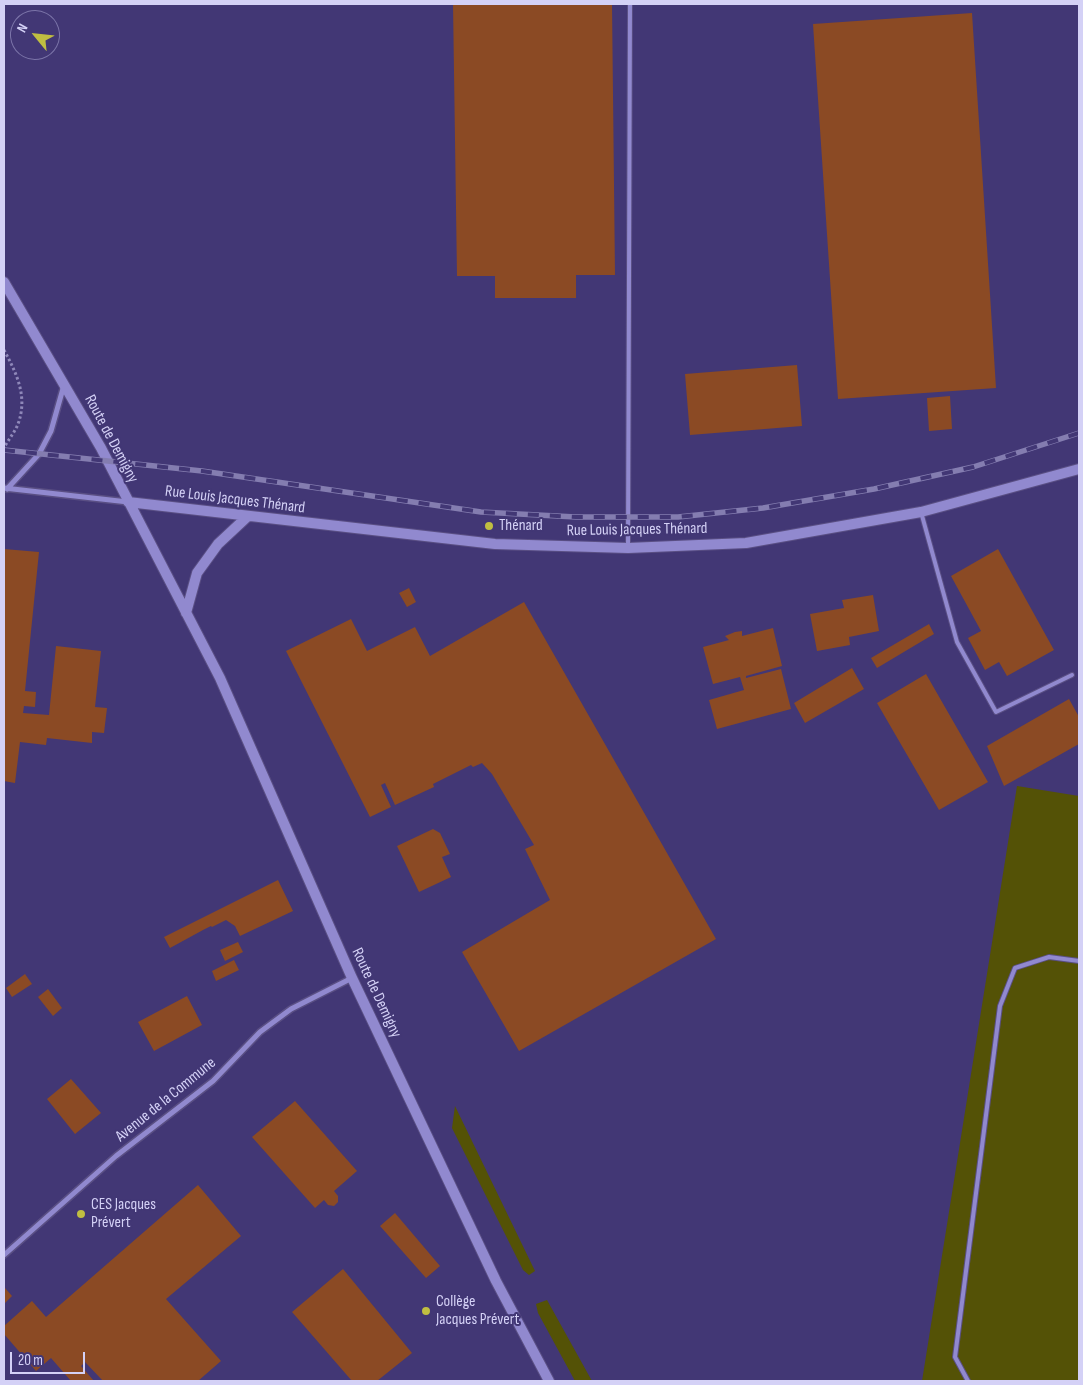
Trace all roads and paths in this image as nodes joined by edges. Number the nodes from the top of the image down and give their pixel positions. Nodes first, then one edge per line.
1 (630, 4) edge
2 (4, 282) edge
3 (4, 350) edge
4 (64, 384) junction
5 (4, 448) edge
6 (1079, 468) edge
7 (5, 488) edge
8 (128, 502) junction
9 (921, 512) junction
10 (248, 516) junction
11 (628, 548) junction
12 (186, 613) junction
13 (1072, 676) dead end
14 (1079, 961) edge
15 (352, 978) junction
16 (4, 1255) edge
17 (549, 1381) edge
18 (968, 1381) edge

1 - 11 lane
2 - 4 main road, Route de Demigny
3 - 5 path
4 - 7 street
4 - 8 main road, Route de Demigny
6 - 9 main road, Rue Louis Jacques Thénard
7 - 8 street
8 - 10 main road, Rue Louis Jacques Thénard
8 - 12 main road, Route de Demigny
9 - 11 main road, Rue Louis Jacques Thénard
9 - 13 lane
10 - 11 main road, Rue Louis Jacques Thénard
10 - 12 main road
12 - 15 main road, Route de Demigny
14 - 18 lane
15 - 16 street, Avenue de la Commune
15 - 17 main road, Route de Demigny

